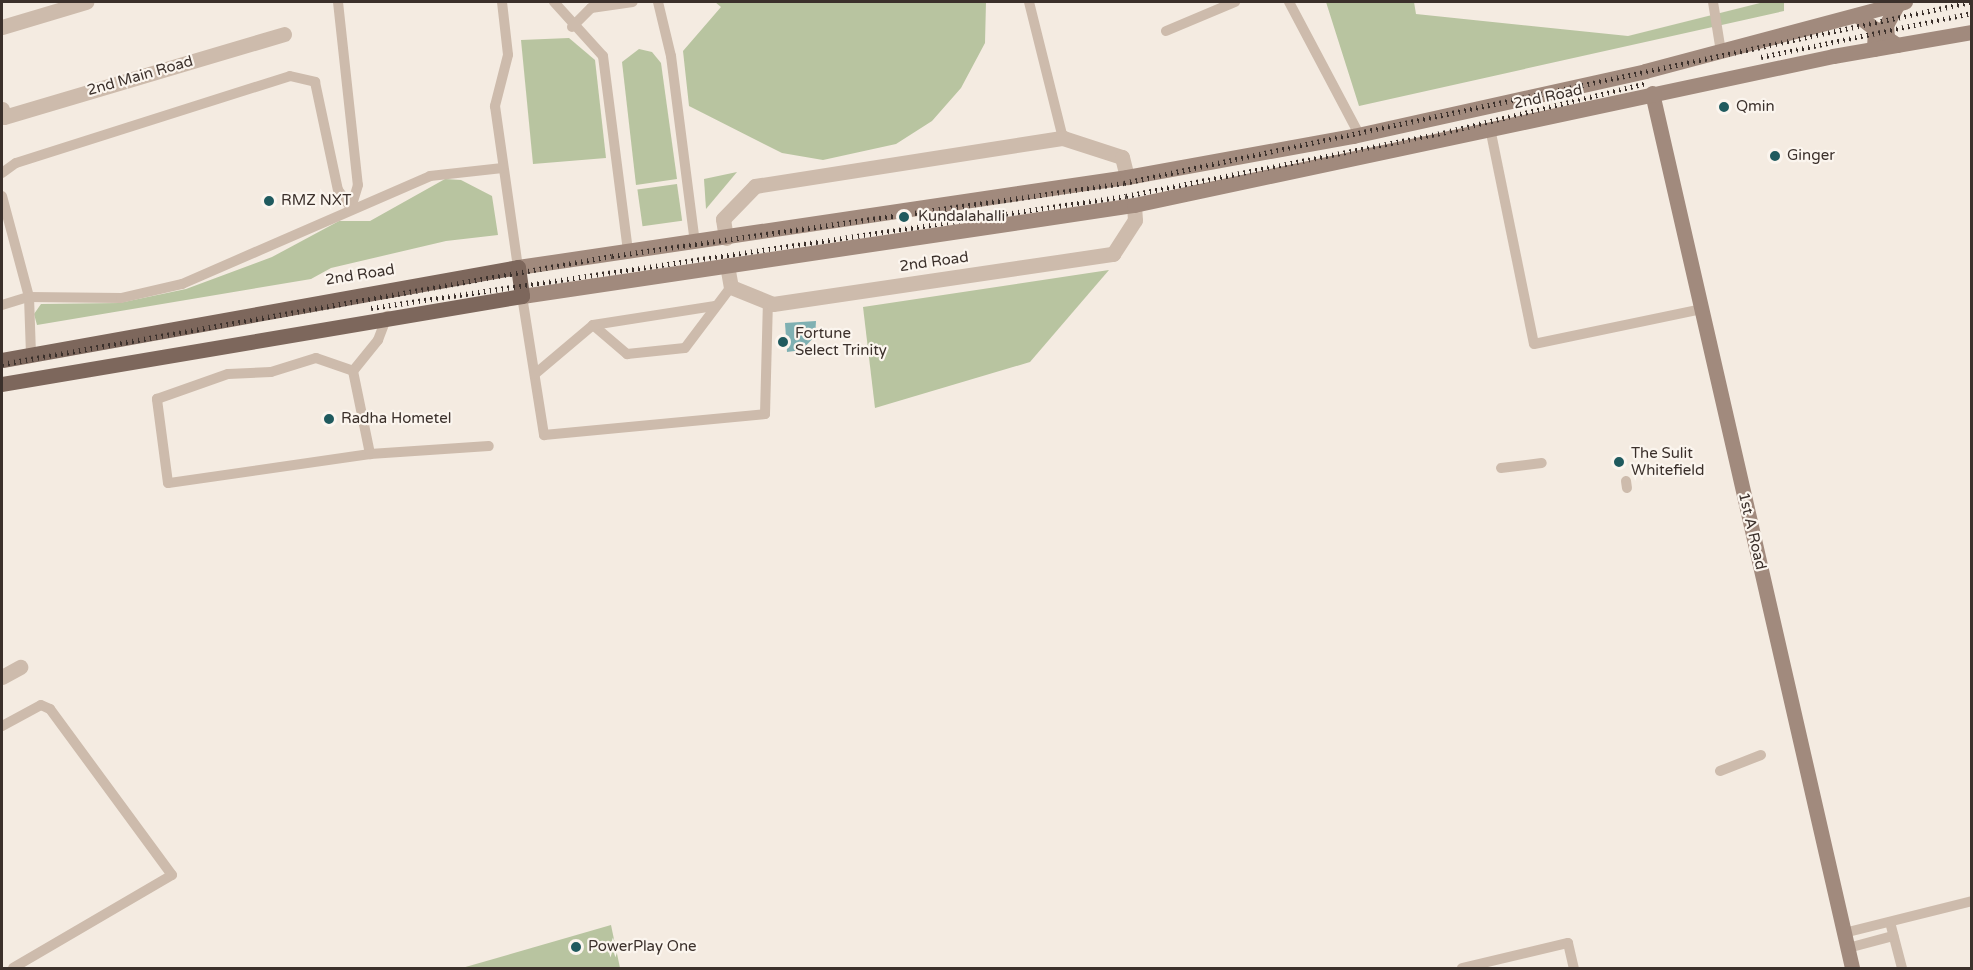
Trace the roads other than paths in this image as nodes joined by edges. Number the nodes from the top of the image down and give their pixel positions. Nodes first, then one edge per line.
1 (86, 2) edge
2 (339, 2) edge
3 (502, 2) edge
4 (554, 2) edge
5 (633, 2) edge
6 (658, 2) edge
7 (1029, 2) edge
8 (1235, 2) edge
9 (1289, 2) edge
10 (1713, 2) edge
11 (1901, 2) edge
12 (1857, 15) junction
13 (2, 27) edge
14 (572, 27) junction
15 (1166, 31) dead end
16 (1971, 32) edge
17 (284, 34) dead end
18 (1897, 45) junction
19 (1875, 49) junction
20 (1721, 52) junction
21 (1652, 93) junction
22 (2, 109) edge
23 (1490, 128) junction
24 (1359, 134) junction
25 (1064, 138) junction
26 (502, 168) junction
27 (2, 173) edge
28 (1127, 177) junction
29 (2, 196) edge
30 (1134, 205) junction
31 (351, 208) junction
32 (726, 238) junction
33 (695, 243) junction
34 (628, 251) junction
35 (727, 265) junction
36 (518, 267) junction
37 (731, 287) junction
38 (522, 296) junction
39 (29, 297) junction
40 (768, 302) junction
41 (2, 305) edge
42 (714, 306) junction
43 (1701, 309) junction
44 (387, 316) junction
45 (593, 325) junction
46 (31, 354) junction
47 (2, 360) edge
48 (353, 371) junction
49 (535, 374) junction
50 (2, 384) edge
51 (489, 446) dead end
52 (370, 454) junction
53 (1542, 463) dead end
54 (1501, 468) dead end
55 (20, 667) dead end
56 (2, 677) edge
57 (2, 726) edge
58 (1761, 755) dead end
59 (1720, 771) dead end
60 (1971, 901) edge
61 (1890, 921) junction
62 (1893, 936) junction
63 (1846, 940) junction
64 (1462, 966) edge
65 (13, 969) edge
66 (1574, 969) edge
67 (1852, 969) edge
68 (1902, 969) edge

1 - 13 street
2 - 31 lane
3 - 26 lane
4 - 14 lane
5 - 14 lane
6 - 33 lane
7 - 25 lane
8 - 15 lane
9 - 24 lane
10 - 20 lane
11 - 12 main road, 2nd Road
11 - 18 main road
12 - 19 main road
12 - 20 main road, 2nd Road
14 - 34 lane
16 - 18 main road, 2nd Road
17 - 22 street, 2nd Main Road
18 - 19 main road, 2nd Road
19 - 21 main road, 2nd Road
20 - 24 main road, 2nd Road
21 - 23 main road, 2nd Road
21 - 43 main road, 1st A Road
23 - 30 main road, 2nd Road
23 - 43 lane
24 - 28 main road, 2nd Road
25 - 28 street
25 - 32 street
26 - 31 lane
26 - 36 lane
27 - 31 lane
28 - 32 main road, 2nd Road
29 - 39 lane
30 - 35 main road, 2nd Road
30 - 40 street, 2nd Road
31 - 39 lane
32 - 33 main road, 2nd Road
33 - 34 main road, 2nd Road
34 - 36 main road, 2nd Road
35 - 37 street
35 - 38 main road, 2nd Road
36 - 38 main road
36 - 46 main road, 2nd Road
37 - 40 street, 2nd Road
37 - 42 lane
38 - 44 main road, 2nd Road
38 - 49 lane
39 - 41 lane
39 - 46 lane
40 - 49 lane
42 - 45 lane
42 - 45 lane
43 - 63 main road, 1st A Road
44 - 48 lane
44 - 50 main road, 2nd Road
45 - 49 lane
46 - 47 main road, 2nd Road
48 - 52 lane
48 - 52 lane
51 - 52 lane
53 - 54 lane
55 - 56 street
57 - 65 lane
58 - 59 lane
60 - 61 lane
61 - 62 lane
61 - 63 lane
62 - 63 lane
62 - 68 lane
63 - 67 main road, 1st A Road
64 - 66 lane

